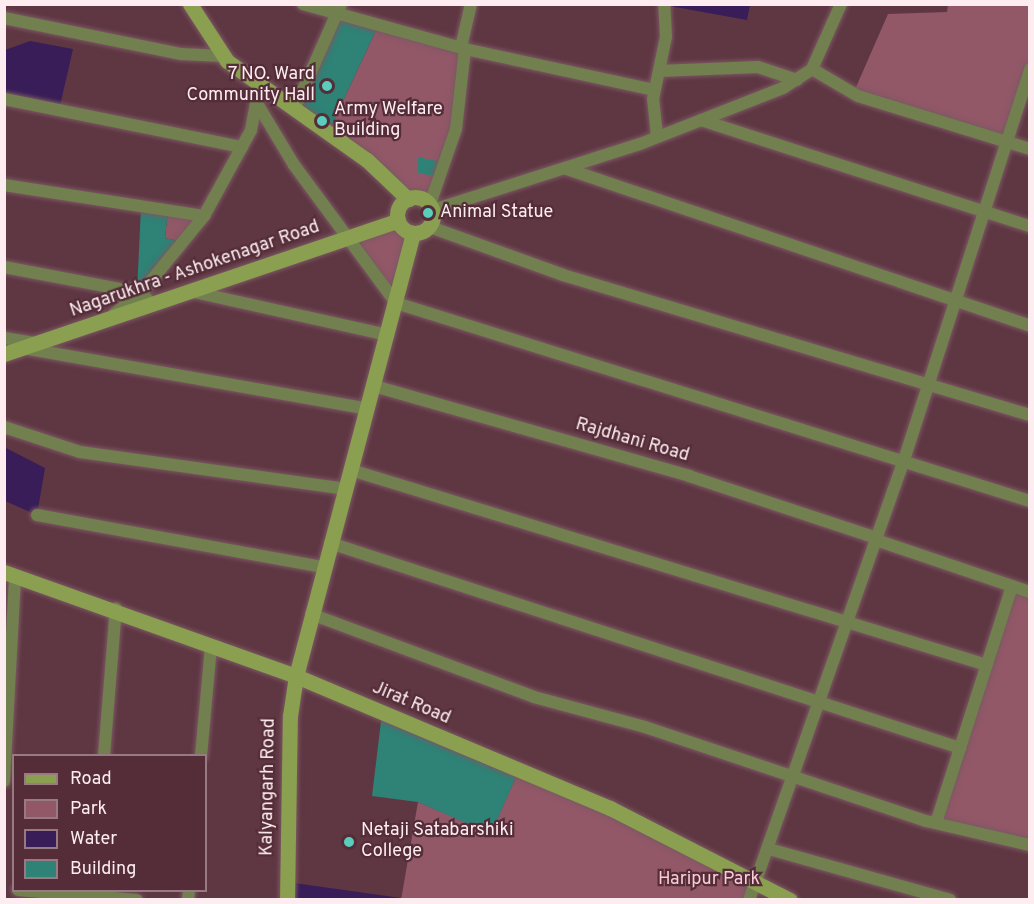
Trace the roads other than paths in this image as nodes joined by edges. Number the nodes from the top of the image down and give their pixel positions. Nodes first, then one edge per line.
1 (190, 4) edge
2 (303, 4) edge
3 (471, 4) edge
4 (664, 4) edge
5 (842, 6) edge
6 (338, 10) edge
7 (4, 18) edge
8 (463, 48) junction
9 (223, 56) junction
10 (812, 69) junction
11 (1029, 69) edge
12 (659, 71) junction
13 (797, 80) junction
14 (259, 87) junction
15 (654, 90) junction
16 (4, 99) edge
17 (258, 105) junction
18 (294, 110) junction
19 (701, 120) junction
20 (657, 136) junction
21 (1005, 141) junction
22 (242, 147) junction
23 (1029, 149) edge
24 (567, 169) junction
25 (4, 185) edge
26 (408, 199) junction
27 (432, 207) junction
28 (984, 211) junction
29 (204, 216) junction
30 (398, 221) junction
31 (1029, 226) edge
32 (429, 227) junction
33 (413, 234) junction
34 (349, 238) junction
35 (4, 267) edge
36 (194, 292) junction
37 (146, 298) junction
38 (396, 303) junction
39 (955, 303) junction
40 (1029, 326) edge
41 (388, 335) junction
42 (4, 338) edge
43 (31, 346) junction
44 (4, 354) edge
45 (929, 382) junction
46 (374, 386) junction
47 (368, 409) junction
48 (1029, 415) edge
49 (4, 427) edge
50 (904, 460) junction
51 (351, 470) junction
52 (346, 489) junction
53 (1029, 501) edge
54 (37, 515) dead end
55 (876, 539) junction
56 (330, 543) junction
57 (323, 567) junction
58 (10, 575) edge
59 (1012, 586) junction
60 (1029, 592) edge
61 (116, 608) junction
62 (311, 614) junction
63 (848, 622) junction
64 (211, 647) junction
65 (987, 665) junction
66 (296, 676) junction
67 (7, 700) edge
68 (821, 702) junction
69 (960, 748) junction
70 (104, 754) edge
71 (201, 754) edge
72 (797, 776) junction
73 (4, 781) edge
74 (936, 823) junction
75 (1029, 846) edge
76 (769, 849) junction
77 (755, 883) junction
78 (47, 892) edge
79 (94, 895) edge
80 (137, 900) edge
81 (286, 900) edge
82 (749, 900) edge
83 (790, 900) edge
84 (950, 900) edge

1 - 9 main road
2 - 6 street
3 - 8 street
4 - 12 street
5 - 10 street
6 - 8 street
6 - 18 street
7 - 9 street
8 - 15 street
8 - 27 street
9 - 14 main road
10 - 13 street
10 - 21 street
11 - 21 street
12 - 13 street
12 - 15 street
13 - 19 street
14 - 17 street
14 - 18 main road
15 - 20 street
16 - 22 street
17 - 22 street
17 - 34 street
18 - 26 main road
19 - 20 street
19 - 28 street
20 - 24 street
21 - 23 street
21 - 28 street
22 - 29 street
24 - 27 street
24 - 39 street
25 - 29 street
26 - 27 main road
26 - 30 main road
27 - 32 main road
28 - 31 street
28 - 39 street
29 - 37 street
30 - 33 main road
30 - 34 main road, Nagarukhra - Ashokenagar Road
32 - 33 main road
32 - 45 street
33 - 38 main road, Kalyangarh Road
34 - 36 main road, Nagarukhra - Ashokenagar Road
34 - 38 street
35 - 37 street
36 - 37 main road, Nagarukhra - Ashokenagar Road
36 - 41 street
37 - 43 main road, Nagarukhra - Ashokenagar Road
38 - 41 main road, Kalyangarh Road
38 - 50 street
39 - 40 street
39 - 45 street
41 - 46 main road, Kalyangarh Road
42 - 43 street
43 - 44 main road, Nagarukhra - Ashokenagar Road
43 - 47 street
45 - 48 street
45 - 50 street
46 - 47 main road, Kalyangarh Road
46 - 55 street, Rajdhani Road
47 - 51 main road, Kalyangarh Road
49 - 52 street
50 - 53 street
50 - 55 street
51 - 52 main road, Kalyangarh Road
51 - 63 street
52 - 56 main road, Kalyangarh Road
54 - 57 street
55 - 59 street, Rajdhani Road
55 - 63 street
56 - 57 main road, Kalyangarh Road
56 - 68 street
57 - 62 main road, Kalyangarh Road
58 - 61 main road, Jirat Road
58 - 67 street
59 - 60 street, Rajdhani Road
59 - 65 street
61 - 64 main road, Jirat Road
61 - 70 street
62 - 66 main road, Kalyangarh Road
62 - 72 street
63 - 65 street
63 - 68 street
64 - 66 main road, Jirat Road
64 - 71 street
65 - 69 street
66 - 77 main road, Jirat Road
66 - 81 main road, Kalyangarh Road
67 - 73 street
68 - 69 street
68 - 72 street
69 - 74 street
72 - 74 street
72 - 76 street
74 - 75 street
76 - 77 street
76 - 84 street
77 - 82 street
77 - 83 main road, Jirat Road
78 - 79 street
79 - 80 street

